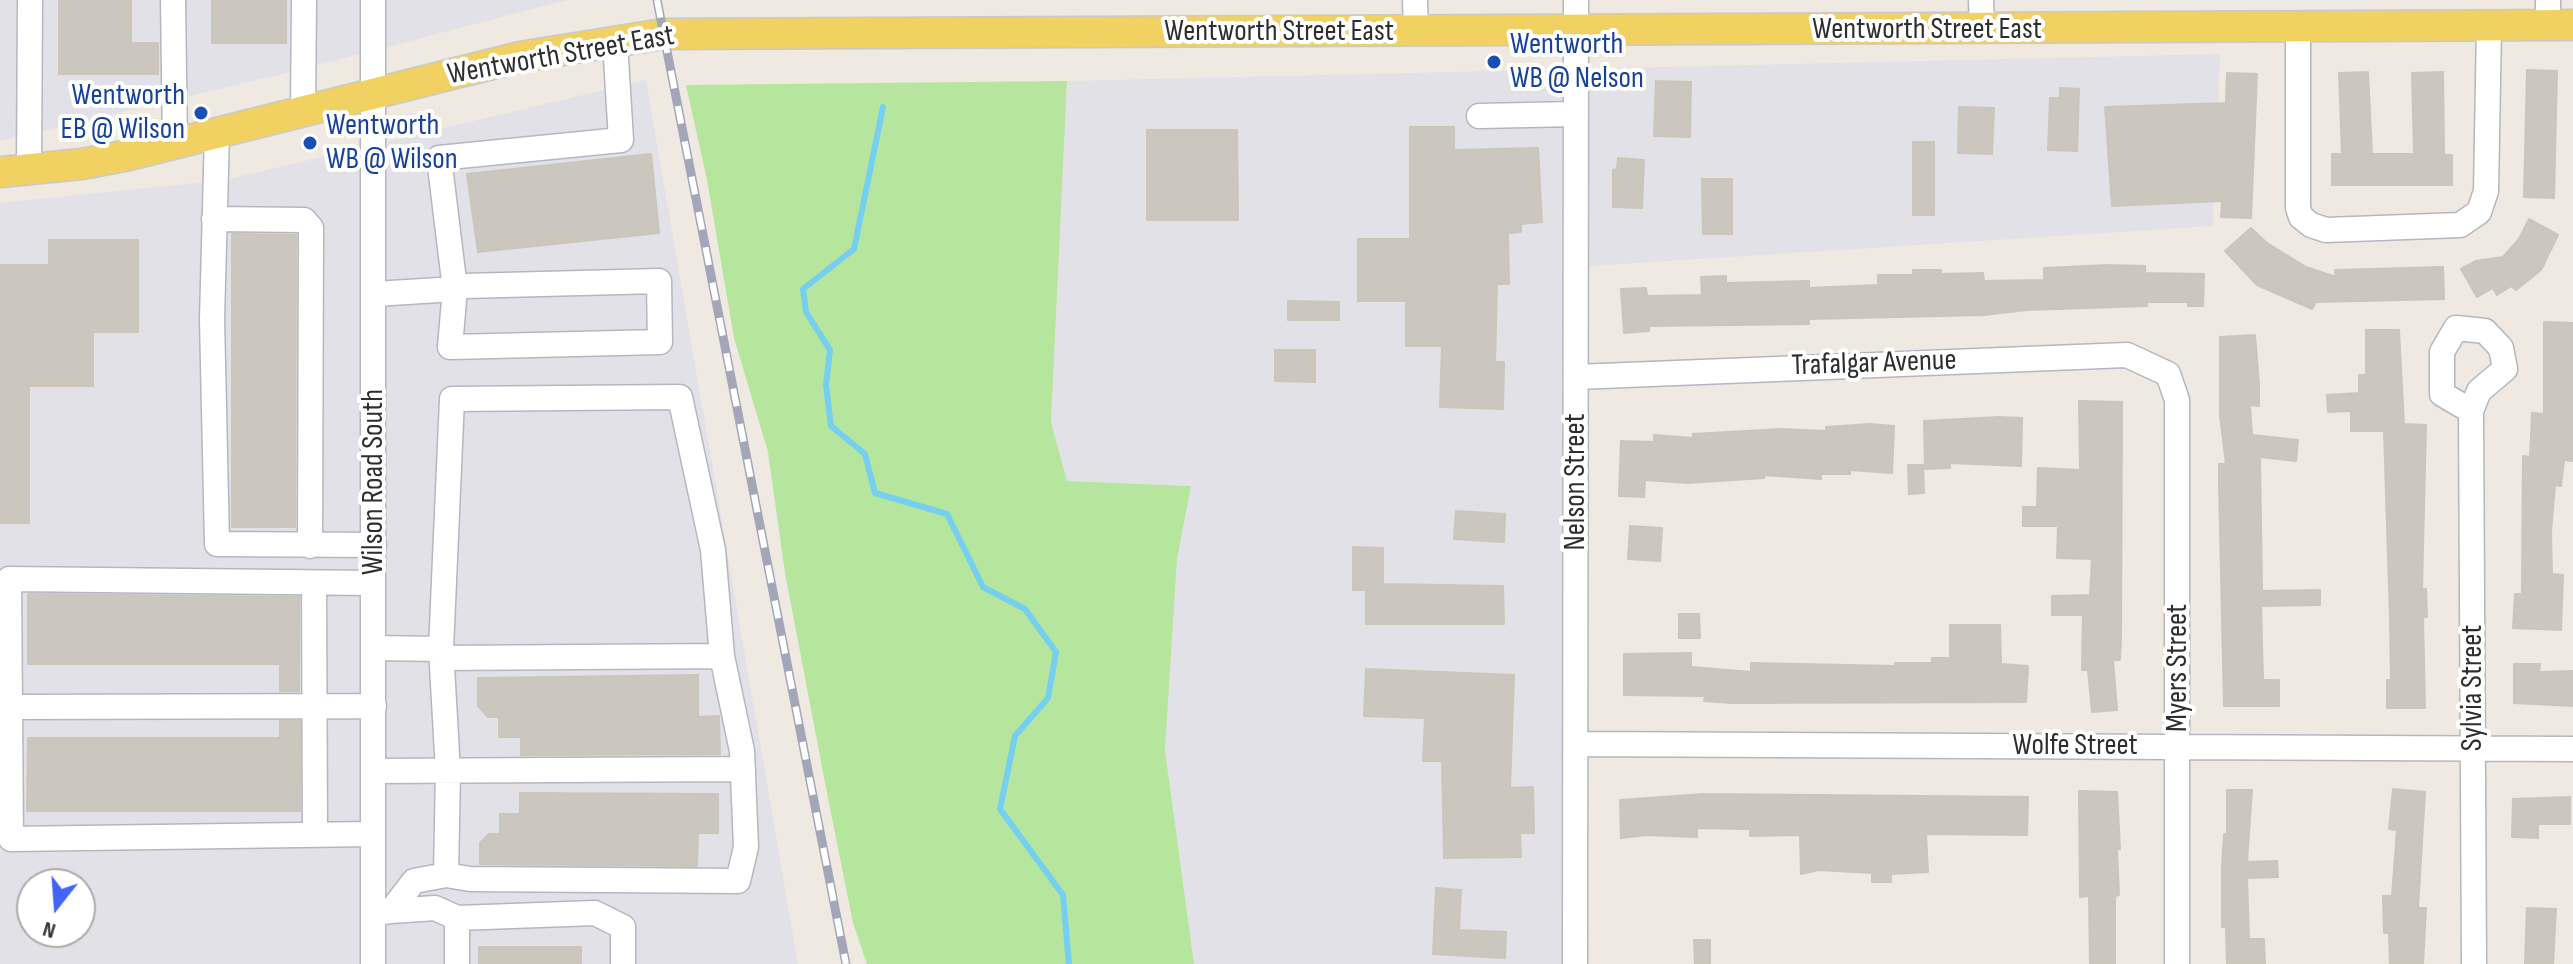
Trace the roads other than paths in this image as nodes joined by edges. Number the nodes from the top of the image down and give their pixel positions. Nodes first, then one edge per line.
1 (30, 0) edge
2 (173, 0) edge
3 (304, 0) edge
4 (373, 0) edge
5 (1415, 0) edge
6 (1576, 0) edge
7 (1981, 0) edge
8 (2557, 17) edge
9 (2489, 26) junction
10 (2298, 28) junction
11 (1982, 30) junction
12 (1416, 31) junction
13 (1576, 31) junction
14 (615, 42) junction
15 (374, 93) junction
16 (303, 112) junction
17 (1575, 114) junction
18 (1479, 116) dead end
19 (217, 133) junction
20 (175, 144) junction
21 (14, 172) edge
22 (214, 219) junction
23 (455, 289) junction
24 (375, 294) junction
25 (2168, 374) joint
26 (1576, 377) junction
27 (2471, 411) dead end
28 (374, 545) junction
29 (310, 546) junction
30 (314, 583) junction
31 (373, 583) junction
32 (374, 648) junction
33 (441, 654) junction
34 (722, 656) junction
35 (315, 706) junction
36 (374, 706) junction
37 (10, 707) junction
38 (1577, 744) junction
39 (2178, 746) junction
40 (2474, 749) junction
41 (2573, 749) edge
42 (743, 769) junction
43 (374, 771) junction
44 (448, 771) junction
45 (315, 834) junction
46 (373, 834) junction
47 (446, 875) junction
48 (382, 912) junction
49 (457, 918) junction
50 (373, 964) edge
51 (457, 964) edge
52 (623, 964) edge
53 (1575, 964) edge
54 (2177, 964) edge
55 (2474, 964) edge

1 - 21 street
2 - 20 street
3 - 16 street
4 - 15 street, Wilson Road South
5 - 12 street
6 - 13 street, Nelson Street
7 - 11 street
8 - 9 main road, Wentworth Street East
9 - 10 main road, Wentworth Street East
9 - 10 street
10 - 11 main road, Wentworth Street East
11 - 13 main road, Wentworth Street East
12 - 13 main road, Wentworth Street East
12 - 14 main road, Wentworth Street East
13 - 17 street, Nelson Street
14 - 15 main road, Wentworth Street East
14 - 23 street
15 - 16 main road, Wentworth Street East
15 - 24 street, Wilson Road South
16 - 19 main road, Wentworth Street East
17 - 18 street
17 - 26 street, Nelson Street
19 - 20 main road, Wentworth Street East
19 - 22 street
20 - 21 main road, Wentworth Street East
22 - 29 street
22 - 29 street
23 - 23 street
23 - 24 street
24 - 28 street, Wilson Road South
25 - 26 street, Trafalgar Avenue
25 - 39 street, Myers Street
26 - 38 street, Nelson Street
27 - 40 street, Sylvia Street
28 - 29 street
28 - 31 street, Wilson Road South
30 - 31 street
30 - 35 street
30 - 37 street
31 - 32 street, Wilson Road South
32 - 33 street
32 - 36 street, Wilson Road South
33 - 34 street
33 - 34 street
33 - 44 street
34 - 42 street
35 - 36 street
35 - 37 street
35 - 45 street
36 - 43 street, Wilson Road South
37 - 45 street
38 - 39 street, Wolfe Street
38 - 53 street, Nelson Street
39 - 40 street, Wolfe Street
39 - 54 street, Myers Street
40 - 41 street, Wolfe Street
40 - 55 street, Sylvia Street
42 - 44 street
42 - 47 street
43 - 44 street
43 - 46 street, Wilson Road South
44 - 47 street
45 - 46 street
46 - 48 street, Wilson Road South
47 - 48 street
48 - 49 street
48 - 50 street, Wilson Road South
49 - 51 street
49 - 52 street

